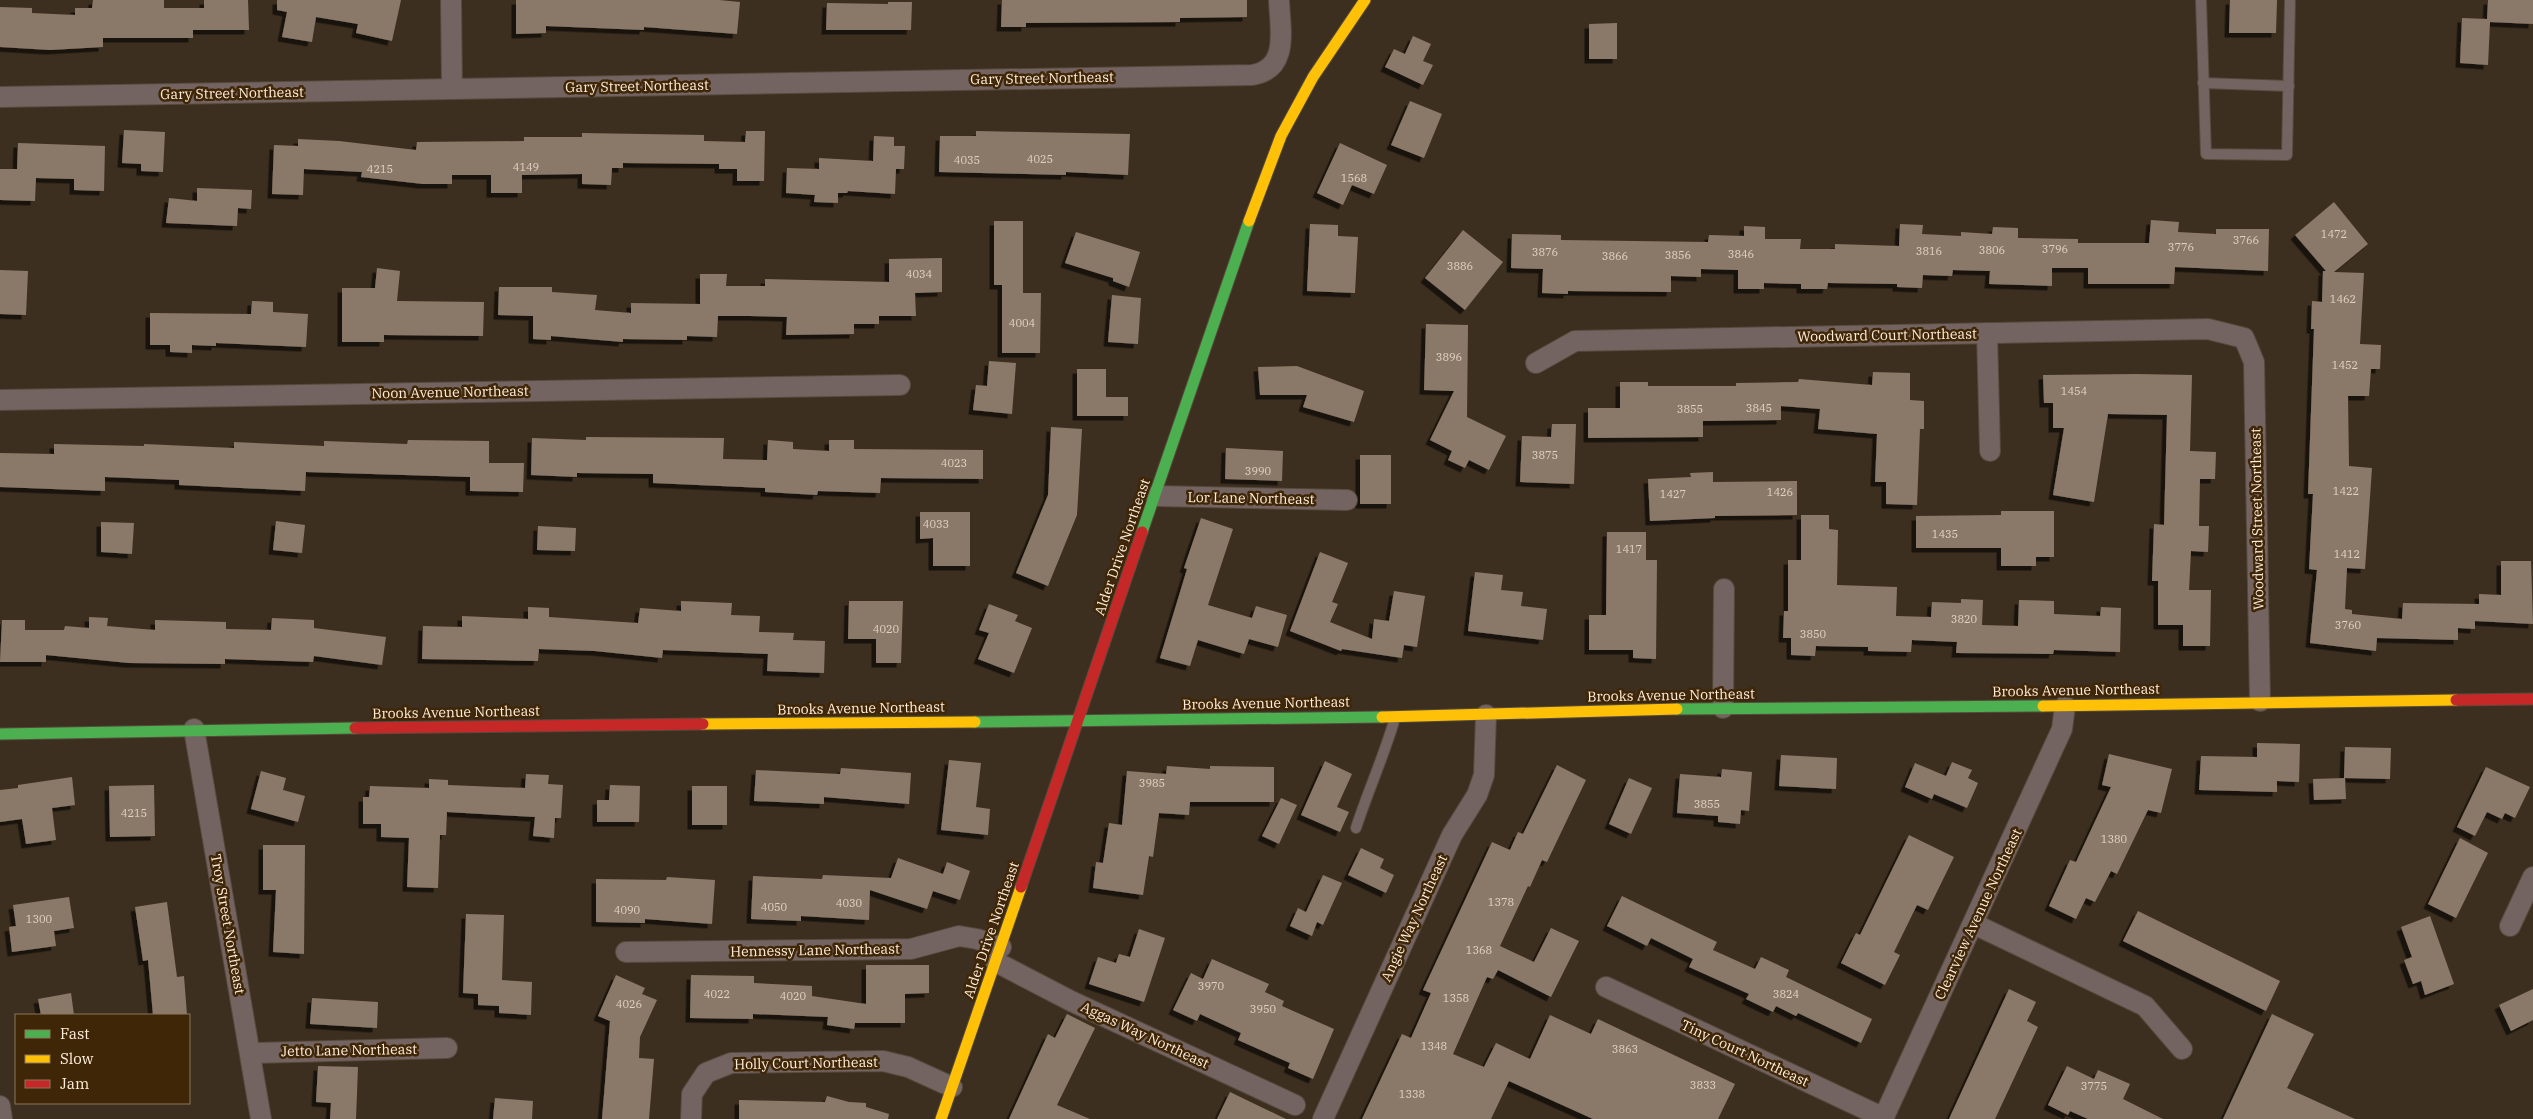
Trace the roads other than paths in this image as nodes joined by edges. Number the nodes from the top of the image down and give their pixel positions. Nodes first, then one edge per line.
1 (451, 0) edge
2 (1279, 0) edge
3 (2201, 0) edge
4 (2290, 0) edge
5 (1359, 2) edge
6 (2203, 83) junction
7 (2288, 86) junction
8 (452, 89) junction
9 (0, 97) edge
10 (1987, 333) junction
11 (2244, 338) joint
12 (1536, 363) dead end
13 (900, 384) dead end
14 (0, 400) edge
15 (1990, 451) dead end
16 (1156, 496) junction
17 (1347, 500) dead end
18 (1724, 590) dead end
19 (2533, 699) edge
20 (2260, 701) junction
21 (2066, 706) junction
22 (1723, 708) junction
23 (1486, 715) junction
24 (1396, 716) junction
25 (1078, 720) junction
26 (194, 730) junction
27 (0, 734) edge
28 (1356, 828) dead end
29 (2533, 877) edge
30 (1974, 924) junction
31 (2510, 926) dead end
32 (626, 952) dead end
33 (999, 954) junction
34 (1606, 987) dead end
35 (447, 1048) dead end
36 (2182, 1048) dead end
37 (250, 1053) junction
38 (952, 1087) junction
39 (1295, 1105) dead end
40 (0, 1106) edge
41 (2, 1119) edge
42 (261, 1119) edge
43 (691, 1119) edge
44 (942, 1119) edge
45 (1322, 1119) edge
46 (1884, 1119) edge

1 - 8 street
2 - 8 street, Gary Street Northeast
3 - 6 lane
4 - 7 lane
5 - 16 street, Alder Drive Northeast
6 - 7 lane
6 - 7 lane
8 - 9 street, Gary Street Northeast
10 - 11 street, Woodward Court Northeast
10 - 12 street, Woodward Court Northeast
10 - 15 street
11 - 20 street, Woodward Street Northeast
13 - 14 street, Noon Avenue Northeast
16 - 17 street, Lor Lane Northeast
16 - 25 street, Alder Drive Northeast
18 - 22 street
19 - 20 street, Brooks Avenue Northeast
20 - 21 street, Brooks Avenue Northeast
21 - 22 street, Brooks Avenue Northeast
21 - 30 street, Clearview Avenue Northeast
22 - 23 street, Brooks Avenue Northeast
23 - 24 street, Brooks Avenue Northeast
23 - 45 street, Angie Way Northeast
24 - 25 street, Brooks Avenue Northeast
24 - 28 lane
25 - 26 street, Brooks Avenue Northeast
25 - 33 street, Alder Drive Northeast
26 - 27 street, Brooks Avenue Northeast
26 - 37 street, Troy Street Northeast
29 - 31 street
30 - 36 street
30 - 46 street, Clearview Avenue Northeast
32 - 33 street, Hennessy Lane Northeast
33 - 38 street, Alder Drive Northeast
33 - 39 street, Aggas Way Northeast
34 - 46 street, Tiny Court Northeast
35 - 37 street, Jetto Lane Northeast
37 - 42 street, Troy Street Northeast
38 - 43 street, Holly Court Northeast
38 - 44 street, Alder Drive Northeast
40 - 41 street

